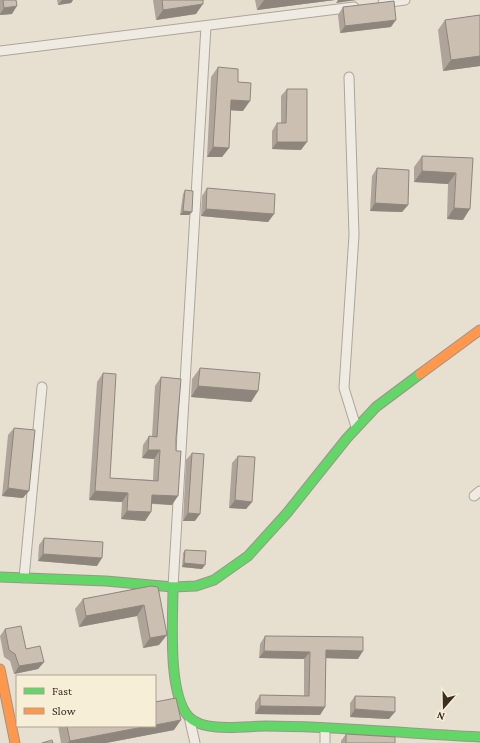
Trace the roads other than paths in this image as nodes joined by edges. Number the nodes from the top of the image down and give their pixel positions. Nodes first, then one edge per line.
1 (405, 0) edge
2 (206, 26) junction
3 (0, 51) edge
4 (349, 77) dead end
5 (480, 330) edge
6 (42, 387) dead end
7 (356, 428) junction
8 (0, 577) edge
9 (24, 578) junction
10 (173, 587) junction
11 (0, 669) edge
12 (189, 716) junction
13 (325, 729) junction
14 (480, 736) edge
15 (15, 743) edge
16 (194, 743) edge
17 (325, 743) edge

1 - 2 lane
2 - 3 lane
2 - 10 lane
4 - 7 lane
5 - 7 street
6 - 9 lane
7 - 10 street
8 - 9 street
9 - 10 street
10 - 12 street
11 - 15 street
12 - 13 street
12 - 16 lane
13 - 14 street
13 - 17 lane

